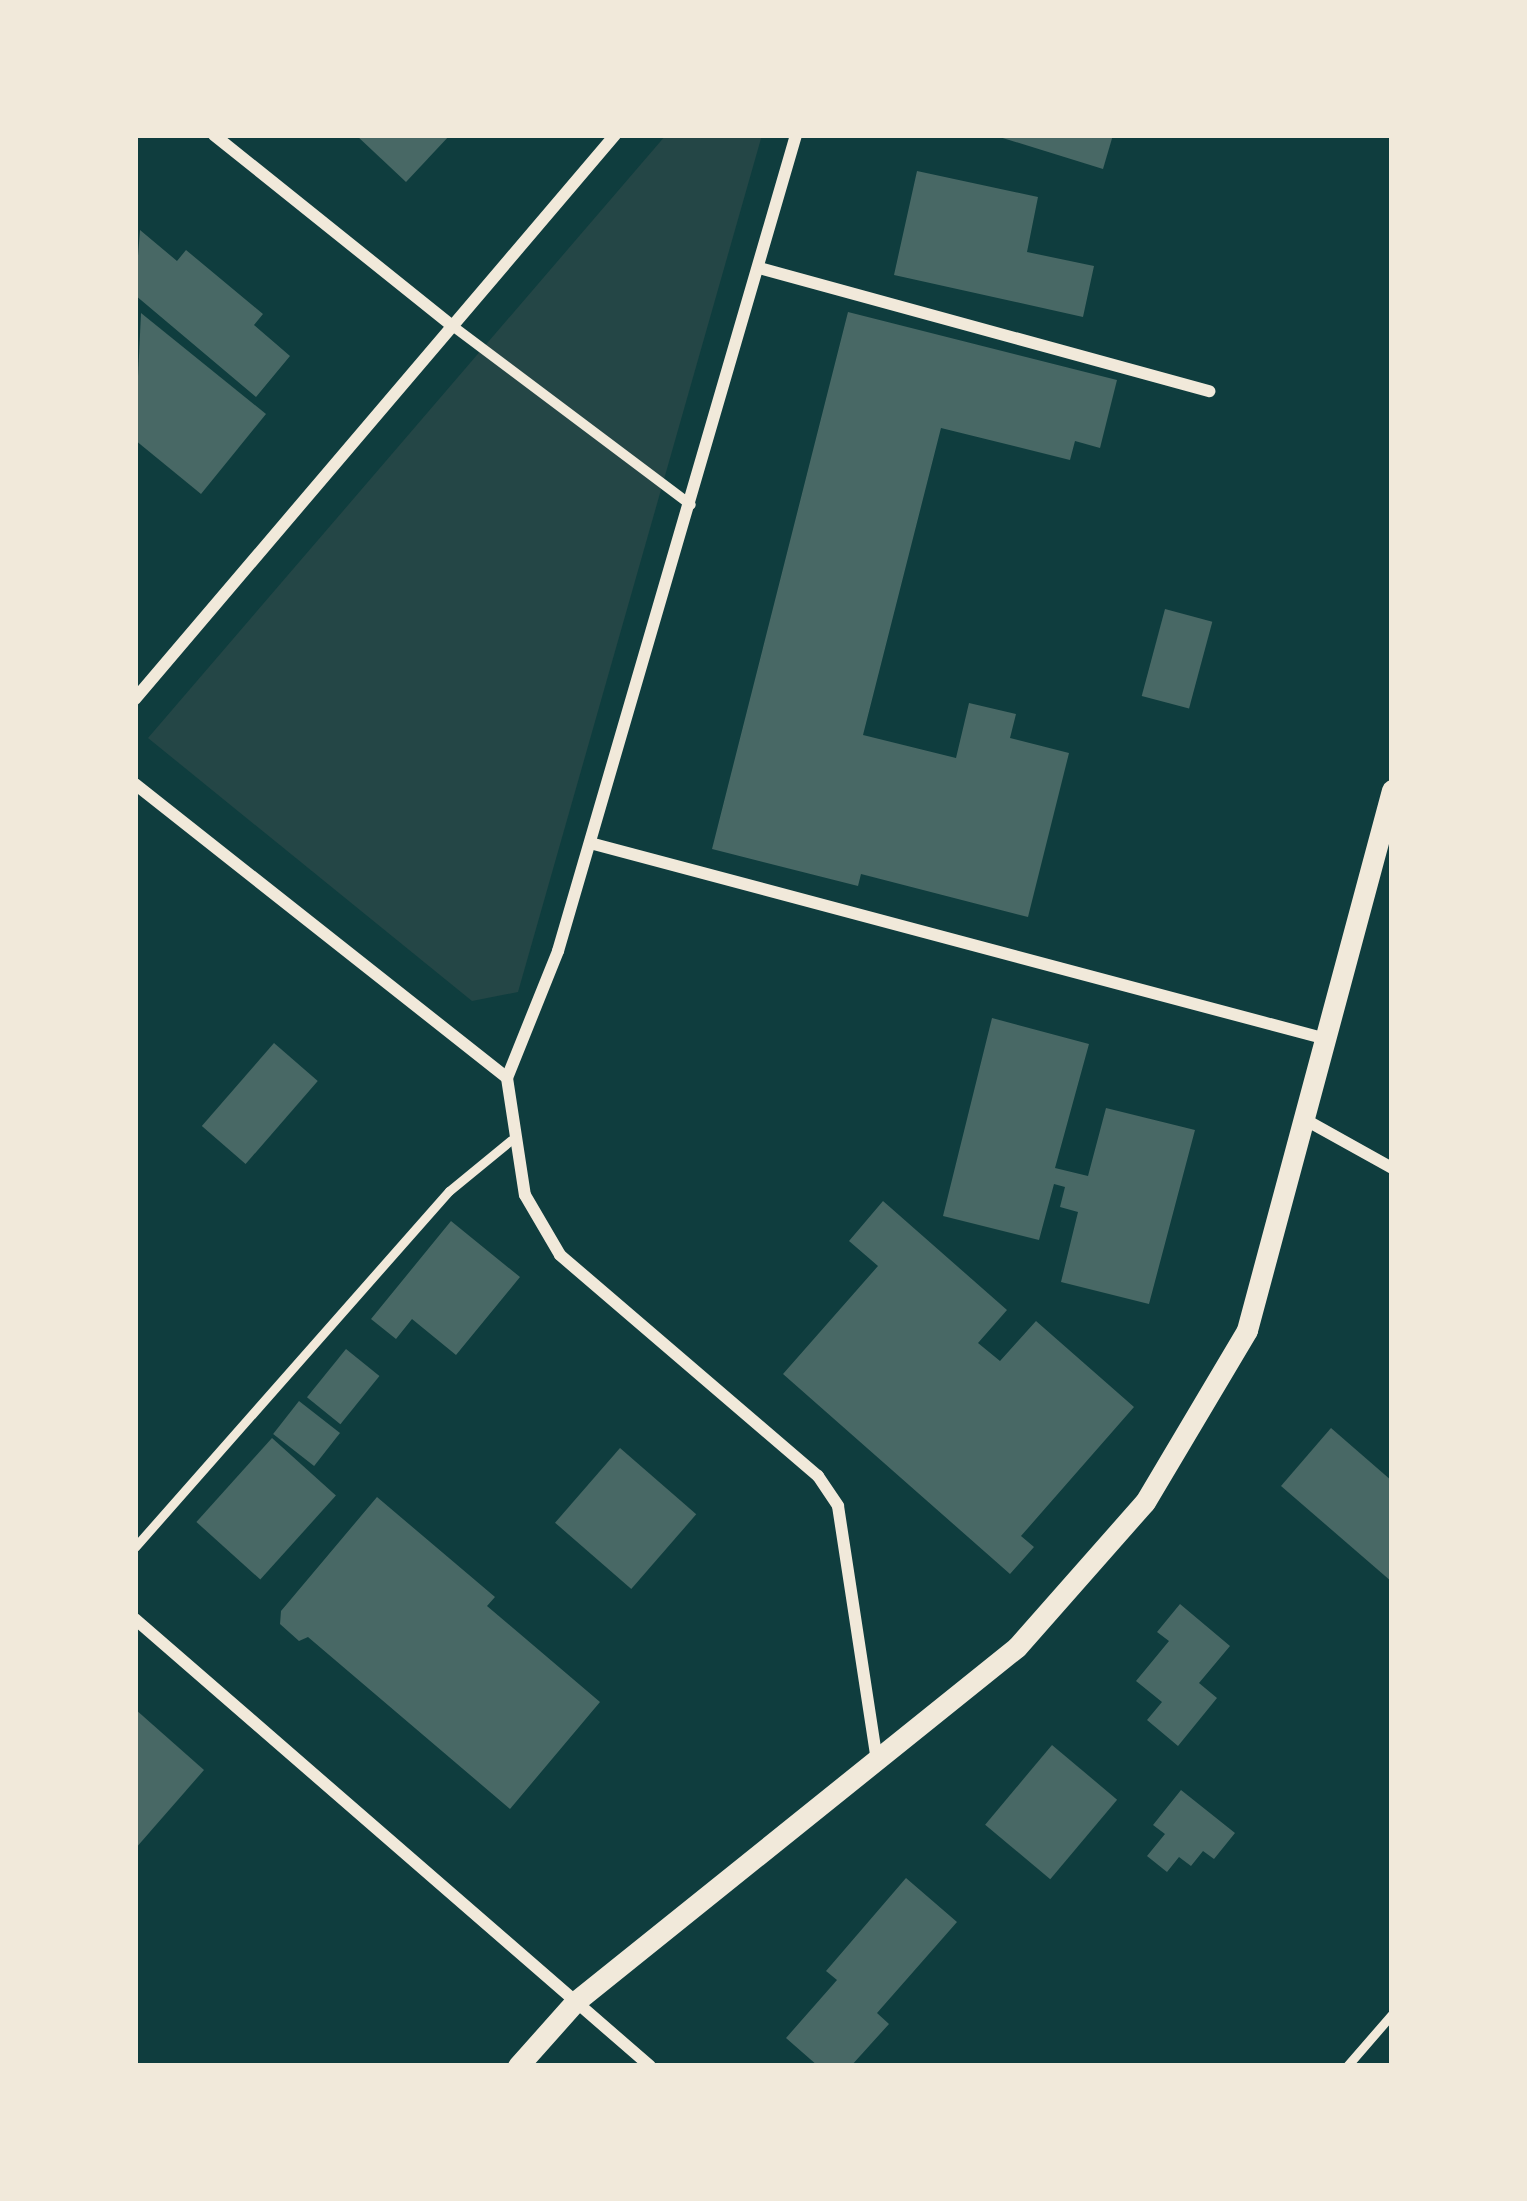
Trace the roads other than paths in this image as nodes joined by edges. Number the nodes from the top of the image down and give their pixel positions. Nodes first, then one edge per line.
1 (214, 135) edge
2 (615, 135) edge
3 (796, 135) edge
4 (759, 268) junction
5 (450, 324) junction
6 (1209, 391) dead end
7 (692, 505) junction
8 (135, 699) edge
9 (135, 784) edge
10 (1392, 790) edge
11 (590, 843) junction
12 (1326, 1039) junction
13 (507, 1078) junction
14 (1304, 1118) junction
15 (511, 1140) junction
16 (1392, 1168) edge
17 (135, 1547) edge
18 (135, 1619) edge
19 (877, 1761) junction
20 (575, 2002) junction
21 (1392, 2014) edge
22 (518, 2066) edge
23 (650, 2066) edge
24 (1347, 2066) edge

1 - 5 street
2 - 5 street
3 - 4 street
4 - 6 street
4 - 7 street
5 - 7 street
5 - 8 street
7 - 11 street
9 - 13 street
10 - 12 street
11 - 12 street
11 - 13 street
12 - 14 street
13 - 15 street
14 - 16 street
14 - 19 street
15 - 17 lane
15 - 19 street
18 - 20 street
19 - 20 street
20 - 22 street
20 - 23 street
21 - 24 lane

